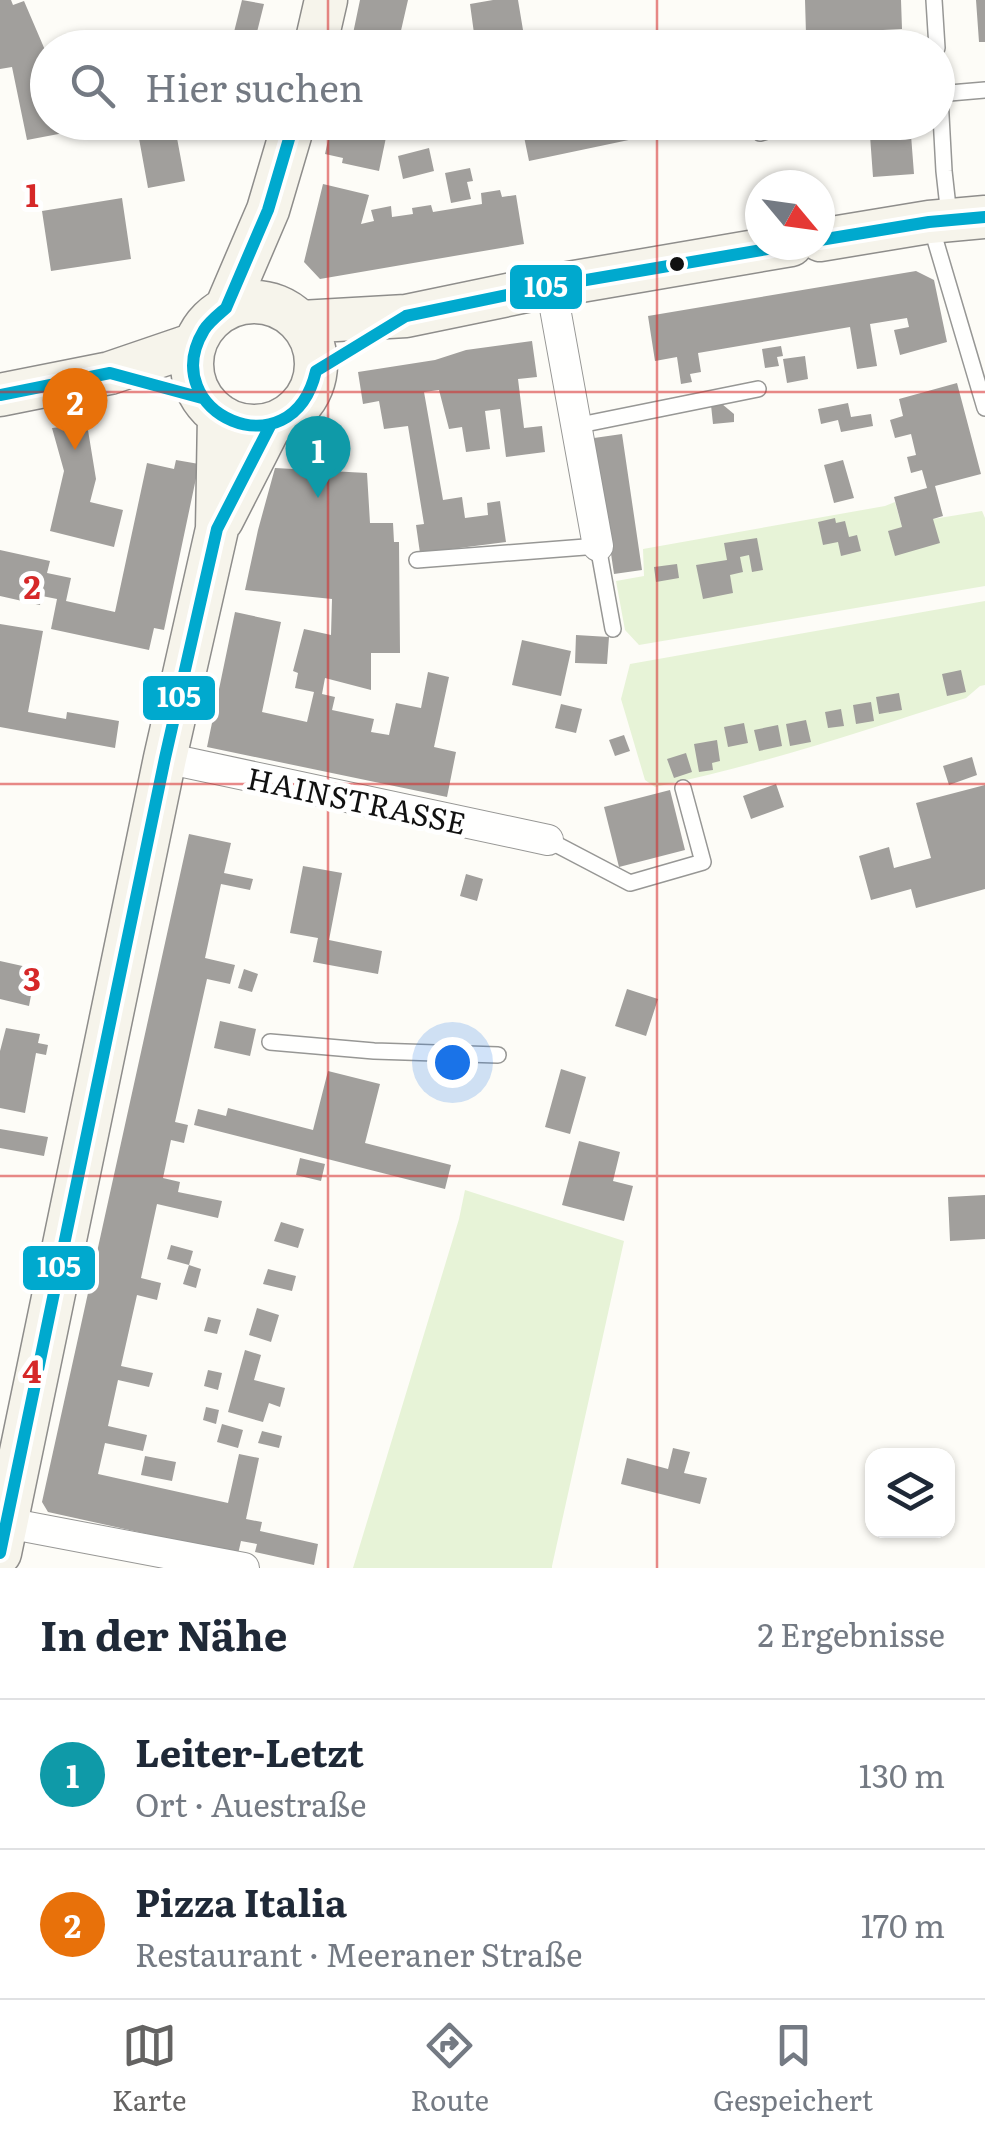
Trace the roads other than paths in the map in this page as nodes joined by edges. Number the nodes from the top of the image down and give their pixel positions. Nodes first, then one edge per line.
1 (326, 0) edge
2 (934, 0) edge
3 (319, 30) edge
4 (936, 30) edge
5 (985, 90) edge
6 (955, 93) edge
7 (289, 140) edge
8 (942, 140) edge
9 (268, 210) junction
10 (955, 220) edge
11 (835, 238) edge
12 (745, 253) edge
13 (551, 286) junction
14 (226, 308) junction
15 (288, 314) junction
16 (406, 316) junction
17 (196, 344) junction
18 (316, 371) junction
19 (110, 373) junction
20 (758, 390) dead end
21 (0, 395) edge
22 (210, 406) junction
23 (985, 408) edge
24 (271, 424) junction
25 (575, 426) junction
26 (218, 530) junction
27 (598, 546) junction
28 (417, 560) dead end
29 (612, 629) dead end
30 (165, 758) junction
31 (683, 788) dead end
32 (548, 840) joint
33 (270, 1042) dead end
34 (498, 1055) dead end
35 (4, 1521) edge
36 (244, 1568) edge

1 - 3 street
2 - 4 lane
5 - 6 lane
7 - 9 street
8 - 10 lane
9 - 14 street
9 - 15 street
10 - 11 street
10 - 23 lane
12 - 13 street
13 - 16 street
13 - 25 street
14 - 15 street
14 - 17 street
15 - 16 street
15 - 18 street
16 - 18 street
17 - 19 street
17 - 22 street
18 - 24 street
19 - 21 street
19 - 22 street
20 - 25 lane
22 - 24 street
22 - 26 street
24 - 26 street
25 - 27 street
26 - 30 street
27 - 28 lane
27 - 29 lane
30 - 32 street, HAINSTRASSE
30 - 35 street
31 - 32 lane
33 - 34 lane
35 - 36 street

